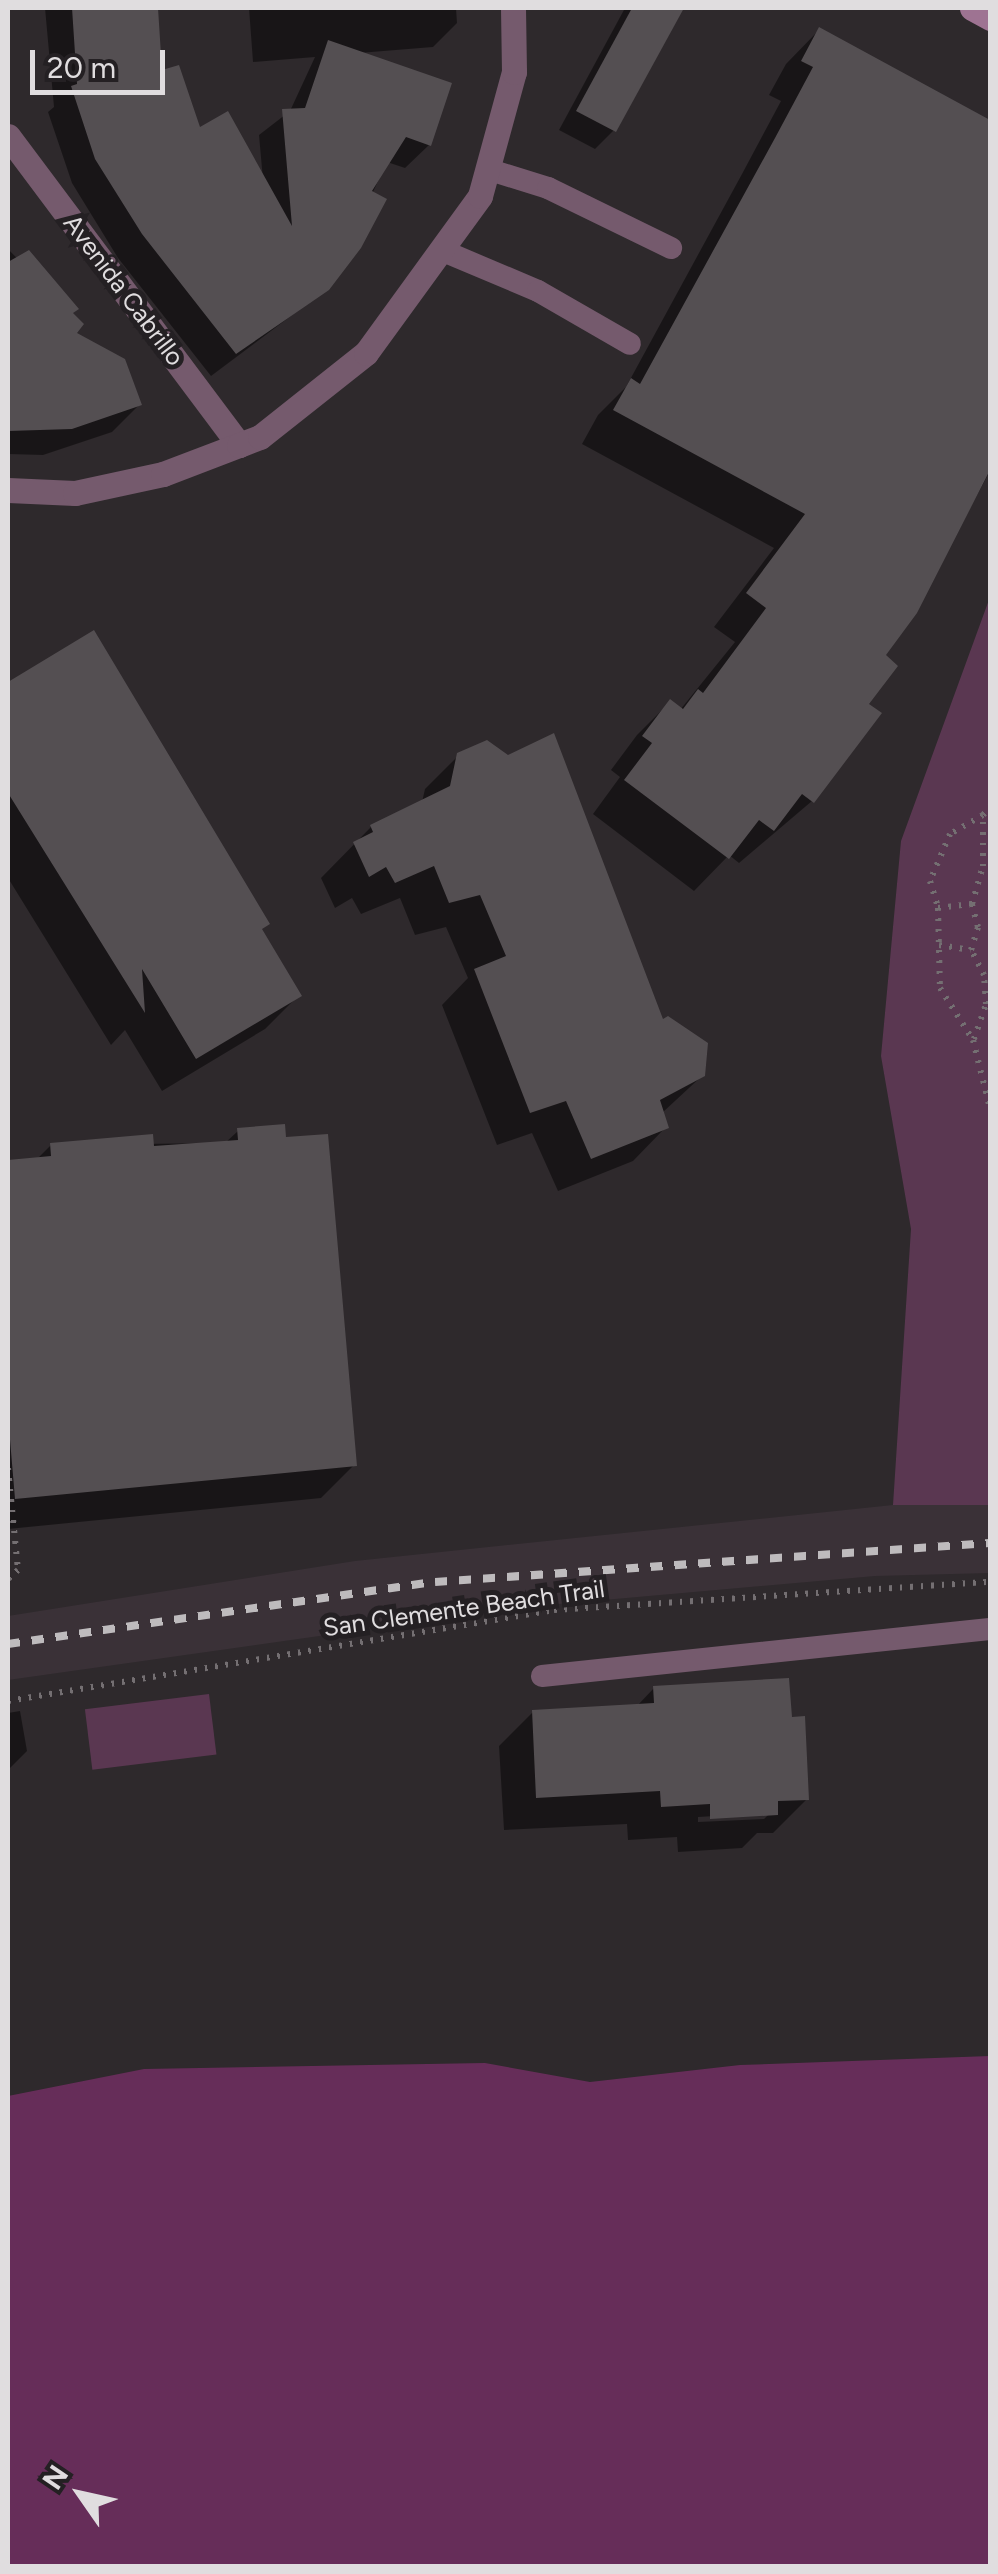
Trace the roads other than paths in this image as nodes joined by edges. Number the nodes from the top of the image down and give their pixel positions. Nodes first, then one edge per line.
1 (513, 8) edge
2 (972, 8) edge
3 (990, 18) edge
4 (8, 136) edge
5 (487, 170) junction
6 (671, 248) dead end
7 (441, 250) junction
8 (630, 344) dead end
9 (239, 445) junction
10 (8, 490) edge
11 (990, 1628) edge
12 (542, 1676) dead end

1 - 5 street
2 - 3 main road
4 - 9 street, Avenida Cabrillo
5 - 6 lane
5 - 7 street
7 - 8 lane
7 - 9 street
9 - 10 street
11 - 12 lane

